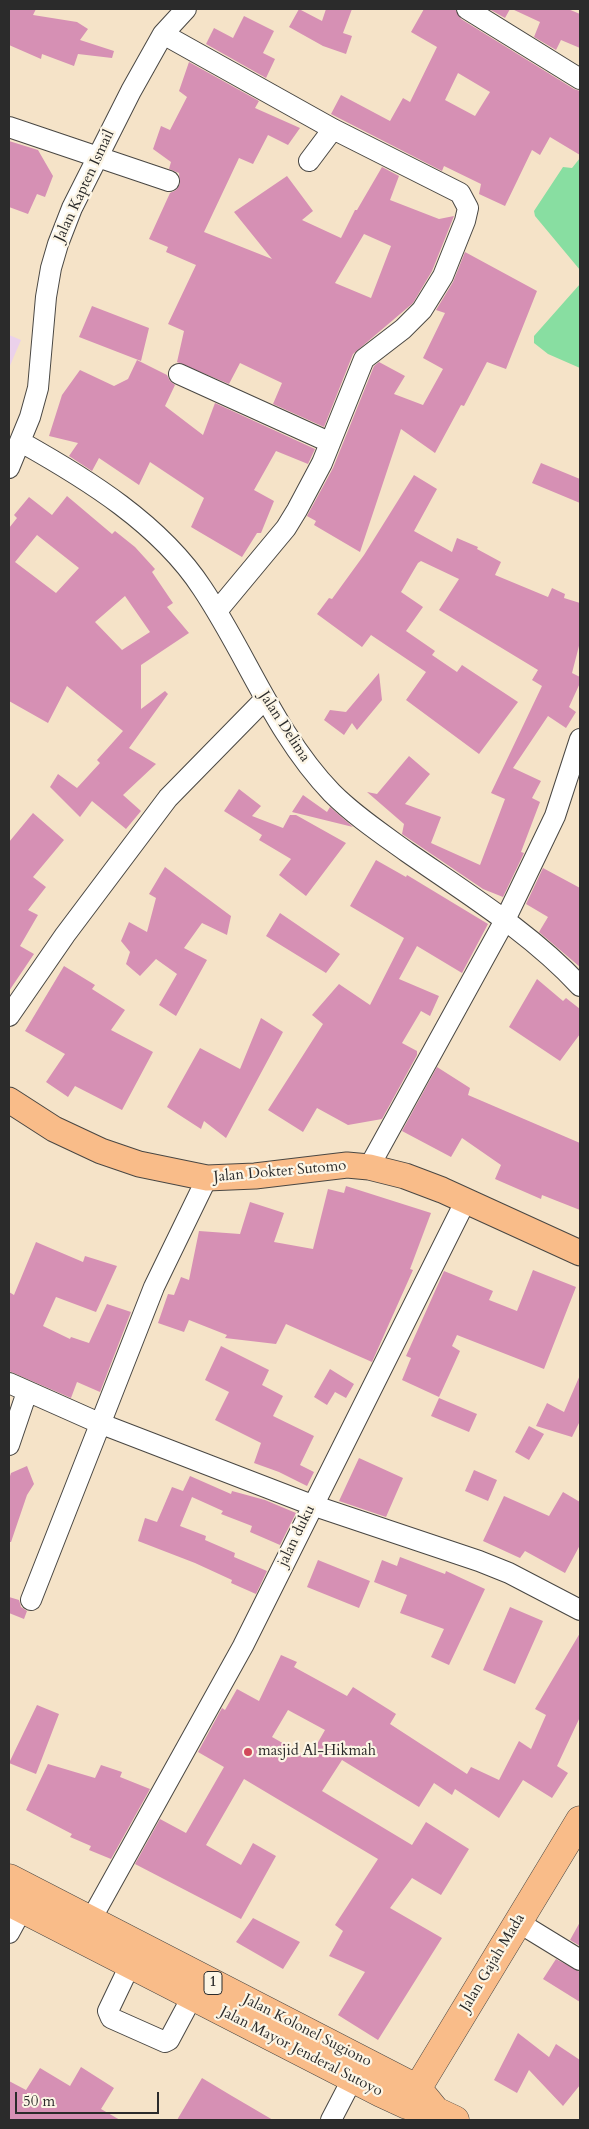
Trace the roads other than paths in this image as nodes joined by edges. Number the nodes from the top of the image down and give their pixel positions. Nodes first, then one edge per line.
1 (186, 9) edge
2 (467, 9) edge
3 (163, 34) junction
4 (580, 79) edge
5 (9, 128) edge
6 (334, 129) junction
7 (97, 159) junction
8 (309, 161) dead end
9 (169, 181) dead end
10 (179, 374) dead end
11 (329, 442) junction
12 (13, 456) edge
13 (217, 611) junction
14 (265, 699) junction
15 (580, 739) edge
16 (504, 922) junction
17 (580, 986) edge
18 (9, 1016) edge
19 (9, 1100) edge
20 (369, 1167) junction
21 (208, 1178) junction
22 (466, 1200) junction
23 (580, 1253) edge
24 (9, 1383) edge
25 (27, 1392) junction
26 (99, 1423) junction
27 (9, 1445) edge
28 (312, 1506) junction
29 (31, 1600) dead end
30 (580, 1610) edge
31 (580, 1820) edge
32 (18, 1895) edge
33 (518, 1922) junction
34 (85, 1929) junction
35 (9, 1933) edge
36 (580, 1960) edge
37 (130, 1965) junction
38 (192, 1996) junction
39 (357, 2069) junction
40 (412, 2097) junction
41 (444, 2116) edge
42 (331, 2120) edge

1 - 3 street, Jalan Kapten Ismail
2 - 4 street
3 - 6 street
3 - 7 street, Jalan Kapten Ismail
5 - 7 street
6 - 8 street
6 - 11 street
7 - 9 street
7 - 12 street, Jalan Kapten Ismail
10 - 11 street
11 - 13 street
12 - 13 street, Jalan Delima
13 - 14 street, Jalan Delima
14 - 16 street, Jalan Delima
14 - 18 street
15 - 16 street
16 - 17 street, Jalan Delima
16 - 20 street
19 - 21 main road, Jalan Dokter Sutomo
20 - 21 main road, Jalan Dokter Sutomo
20 - 22 main road, Jalan Dokter Sutomo
21 - 26 street
22 - 23 main road, Jalan Dokter Sutomo
22 - 28 street, jalan duku
24 - 25 street
25 - 26 street
25 - 27 street
26 - 28 street
26 - 29 street
28 - 30 street
28 - 34 street, jalan duku
31 - 33 highway, Jalan Gajah Mada
32 - 34 highway, Jalan Mayor Jenderal Sutoyo / 1
32 - 35 street
33 - 36 street
33 - 40 highway, Jalan Gajah Mada
34 - 37 highway, Jalan Mayor Jenderal Sutoyo / 1
34 - 39 highway, Jalan Kolonel Sugiono / 1
37 - 38 highway, Jalan Mayor Jenderal Sutoyo / 1
37 - 38 street
38 - 39 highway, Jalan Mayor Jenderal Sutoyo / 1
39 - 40 highway, Jalan Mayor Jenderal Sutoyo / 1
39 - 42 street
40 - 41 highway, Jalan Mayor Jenderal Sutoyo

